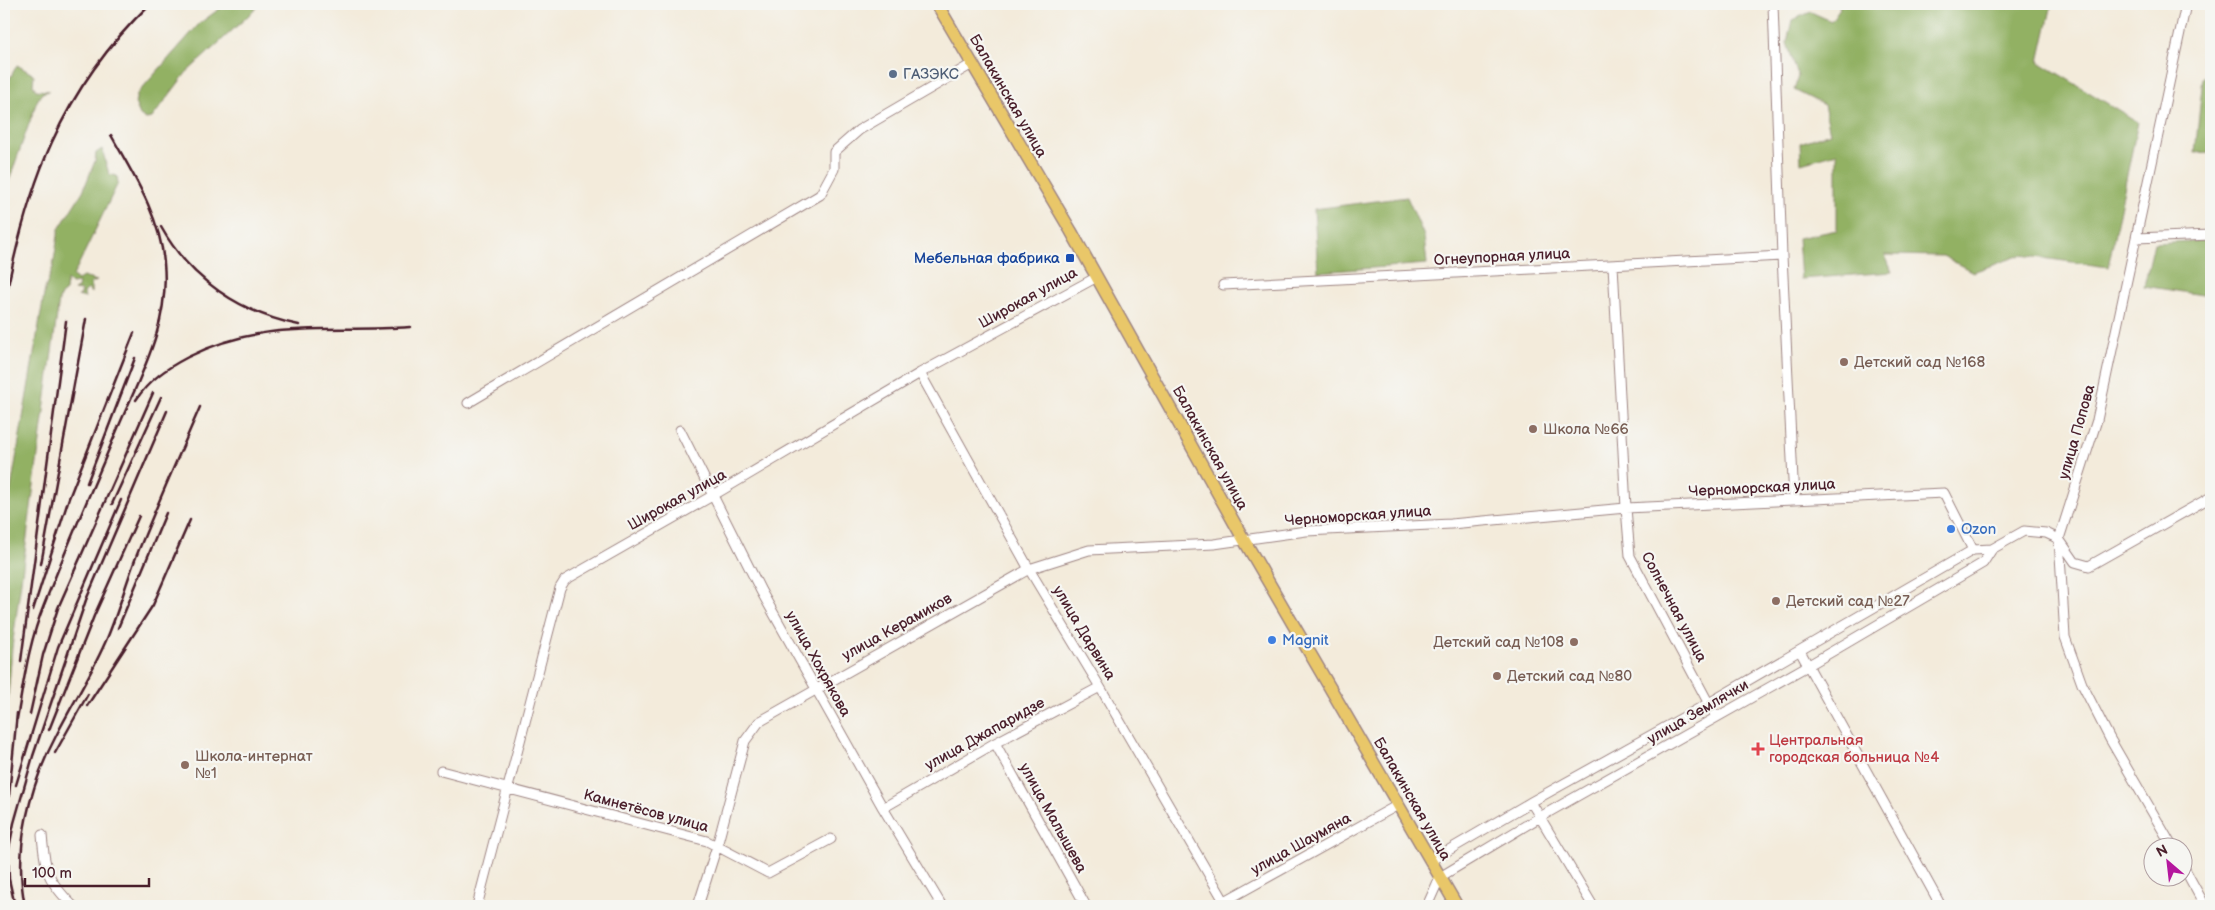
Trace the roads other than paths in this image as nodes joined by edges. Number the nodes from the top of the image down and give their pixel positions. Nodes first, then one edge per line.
1 (937, 4) edge
2 (1773, 4) edge
3 (2186, 4) edge
4 (972, 64) junction
5 (2211, 235) edge
6 (2136, 238) junction
7 (1782, 256) junction
8 (1612, 265) junction
9 (1097, 277) junction
10 (1223, 285) dead end
11 (920, 373) junction
12 (468, 403) dead end
13 (680, 430) dead end
14 (712, 496) junction
15 (2211, 497) edge
16 (1794, 500) junction
17 (1626, 508) junction
18 (2059, 539) junction
19 (1244, 540) junction
20 (1992, 549) junction
21 (1974, 550) junction
22 (1029, 569) junction
23 (1800, 651) junction
24 (1809, 665) junction
25 (1100, 687) junction
26 (816, 689) junction
27 (1709, 703) junction
28 (1716, 717) junction
29 (995, 743) junction
30 (441, 771) dead end
31 (509, 789) junction
32 (1531, 802) junction
33 (1398, 805) junction
34 (883, 808) junction
35 (1540, 818) junction
36 (42, 835) dead end
37 (2167, 838) edge
38 (832, 839) dead end
39 (717, 846) junction
40 (1430, 862) junction
41 (1440, 877) junction
42 (2192, 882) edge
43 (1223, 905) edge
44 (73, 906) edge
45 (477, 906) edge
46 (698, 906) edge
47 (940, 906) edge
48 (1086, 906) edge
49 (1427, 906) edge
50 (1457, 906) edge
51 (1593, 906) edge
52 (1941, 906) edge
53 (2205, 906) edge

1 - 4 main road, Балакинская улица
2 - 7 street
3 - 6 street, улица Попова
4 - 9 main road, Балакинская улица
4 - 12 street
5 - 6 street
6 - 18 street, улица Попова
7 - 8 street, Огнеупорная улица
7 - 16 street
8 - 10 street, Огнеупорная улица
8 - 17 street, Солнечная улица
9 - 11 street, Широкая улица
9 - 19 main road, Балакинская улица
11 - 14 street, Широкая улица
11 - 22 street, улица Дарвина
13 - 14 street, улица Хохрякова
14 - 26 street, улица Хохрякова
14 - 31 street, Широкая улица
15 - 18 street
16 - 17 street, Черноморская улица
16 - 21 street, Черноморская улица
17 - 19 street, Черноморская улица
17 - 27 street, Солнечная улица
18 - 20 street
18 - 37 street, улица Попова
19 - 22 street, улица Керамиков
19 - 33 main road, Балакинская улица
20 - 21 street
20 - 24 street, улица Землячки
21 - 23 street, улица Землячки
22 - 25 street, улица Дарвина
22 - 26 street, улица Керамиков
23 - 24 street
23 - 27 street, улица Землячки
24 - 28 street, улица Землячки
24 - 52 street
25 - 29 street, улица Джапаридзе
25 - 43 street, улица Дарвина
26 - 34 street, улица Хохрякова
26 - 39 street, улица Керамиков
27 - 28 street, Солнечная улица
27 - 32 street, улица Землячки
28 - 35 street, улица Землячки
29 - 34 street, улица Джапаридзе
29 - 48 street, улица Малышева
30 - 31 street, Камнетёсов улица
31 - 39 street, Камнетёсов улица
31 - 45 street, Широкая улица
32 - 35 street
32 - 40 street, улица Землячки
33 - 40 main road, Балакинская улица
33 - 43 street, улица Шаумяна
34 - 47 street, улица Хохрякова
35 - 41 street, улица Землячки
35 - 51 street
36 - 44 street
38 - 39 street, Камнетёсов улица
39 - 46 street, улица Керамиков
40 - 41 main road, Балакинская улица
41 - 49 street
41 - 50 main road, Балакинская улица
42 - 53 street

